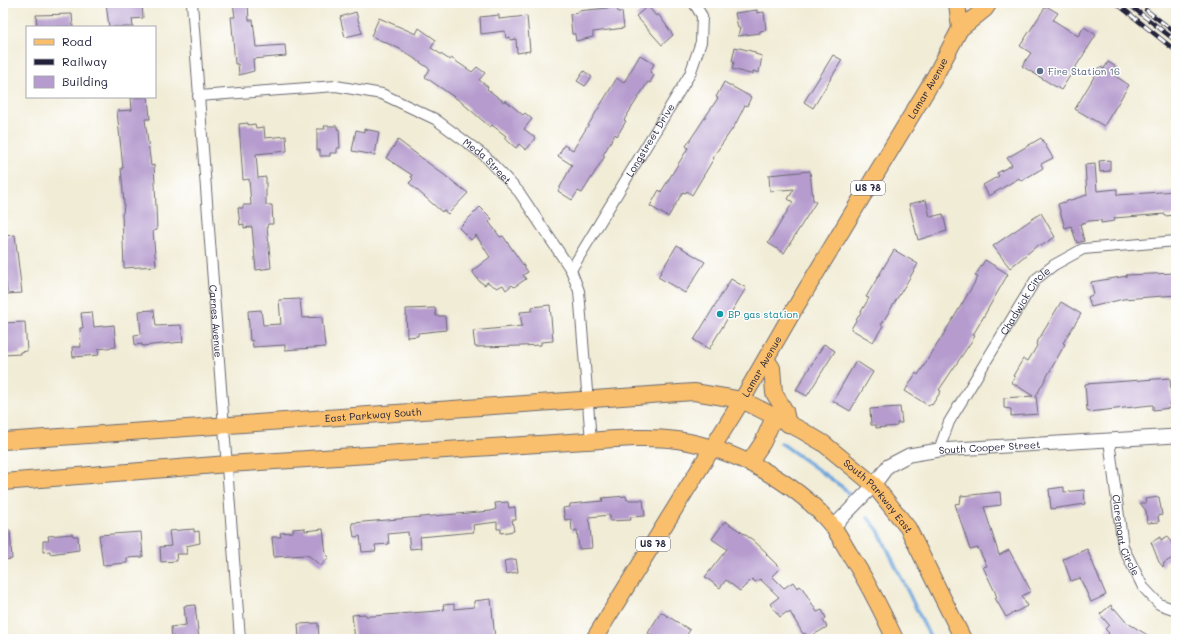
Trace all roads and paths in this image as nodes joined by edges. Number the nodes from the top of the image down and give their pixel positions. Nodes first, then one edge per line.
1 (192, 3) edge
2 (694, 3) edge
3 (957, 3) edge
4 (989, 3) edge
5 (960, 29) junction
6 (198, 96) junction
7 (1176, 241) edge
8 (571, 270) junction
9 (766, 359) junction
10 (587, 398) junction
11 (742, 400) junction
12 (781, 420) junction
13 (225, 424) junction
14 (1176, 436) edge
15 (591, 440) junction
16 (1109, 440) junction
17 (3, 441) edge
18 (712, 449) junction
19 (939, 450) junction
20 (749, 463) junction
21 (228, 464) junction
22 (3, 482) edge
23 (874, 485) junction
24 (833, 527) junction
25 (1176, 610) edge
26 (240, 639) edge
27 (594, 639) edge
28 (895, 639) edge
29 (963, 639) edge

1 - 6 street, Carnes Avenue
2 - 8 street, Longstreet Drive
3 - 5 main road
4 - 5 main road, Lamar Avenue / US 78
5 - 9 main road, Lamar Avenue / US 78
6 - 8 street, Meda Street
6 - 13 street, Carnes Avenue
7 - 19 street, Chadwick Circle
8 - 10 street, Meda Street
9 - 11 main road, Lamar Avenue / US 78
9 - 12 main road
10 - 11 main road, East Parkway South
10 - 13 main road, East Parkway South
10 - 15 street, Meda Street
11 - 12 main road, South Parkway East
11 - 18 main road, Lamar Avenue / US 78
12 - 20 main road
12 - 23 main road, South Parkway East
13 - 17 main road, East Parkway South
13 - 21 street, Carnes Avenue
14 - 16 street, South Cooper Street
15 - 18 main road
15 - 21 main road
16 - 19 street, South Cooper Street
16 - 25 street, Claremont Circle
18 - 20 main road
18 - 27 main road, Lamar Avenue / US 78
19 - 23 street, South Cooper Street
20 - 24 main road
21 - 22 main road
21 - 26 street, Carnes Avenue
23 - 24 street, South Cooper Street
23 - 29 main road, South Parkway East
24 - 28 main road

